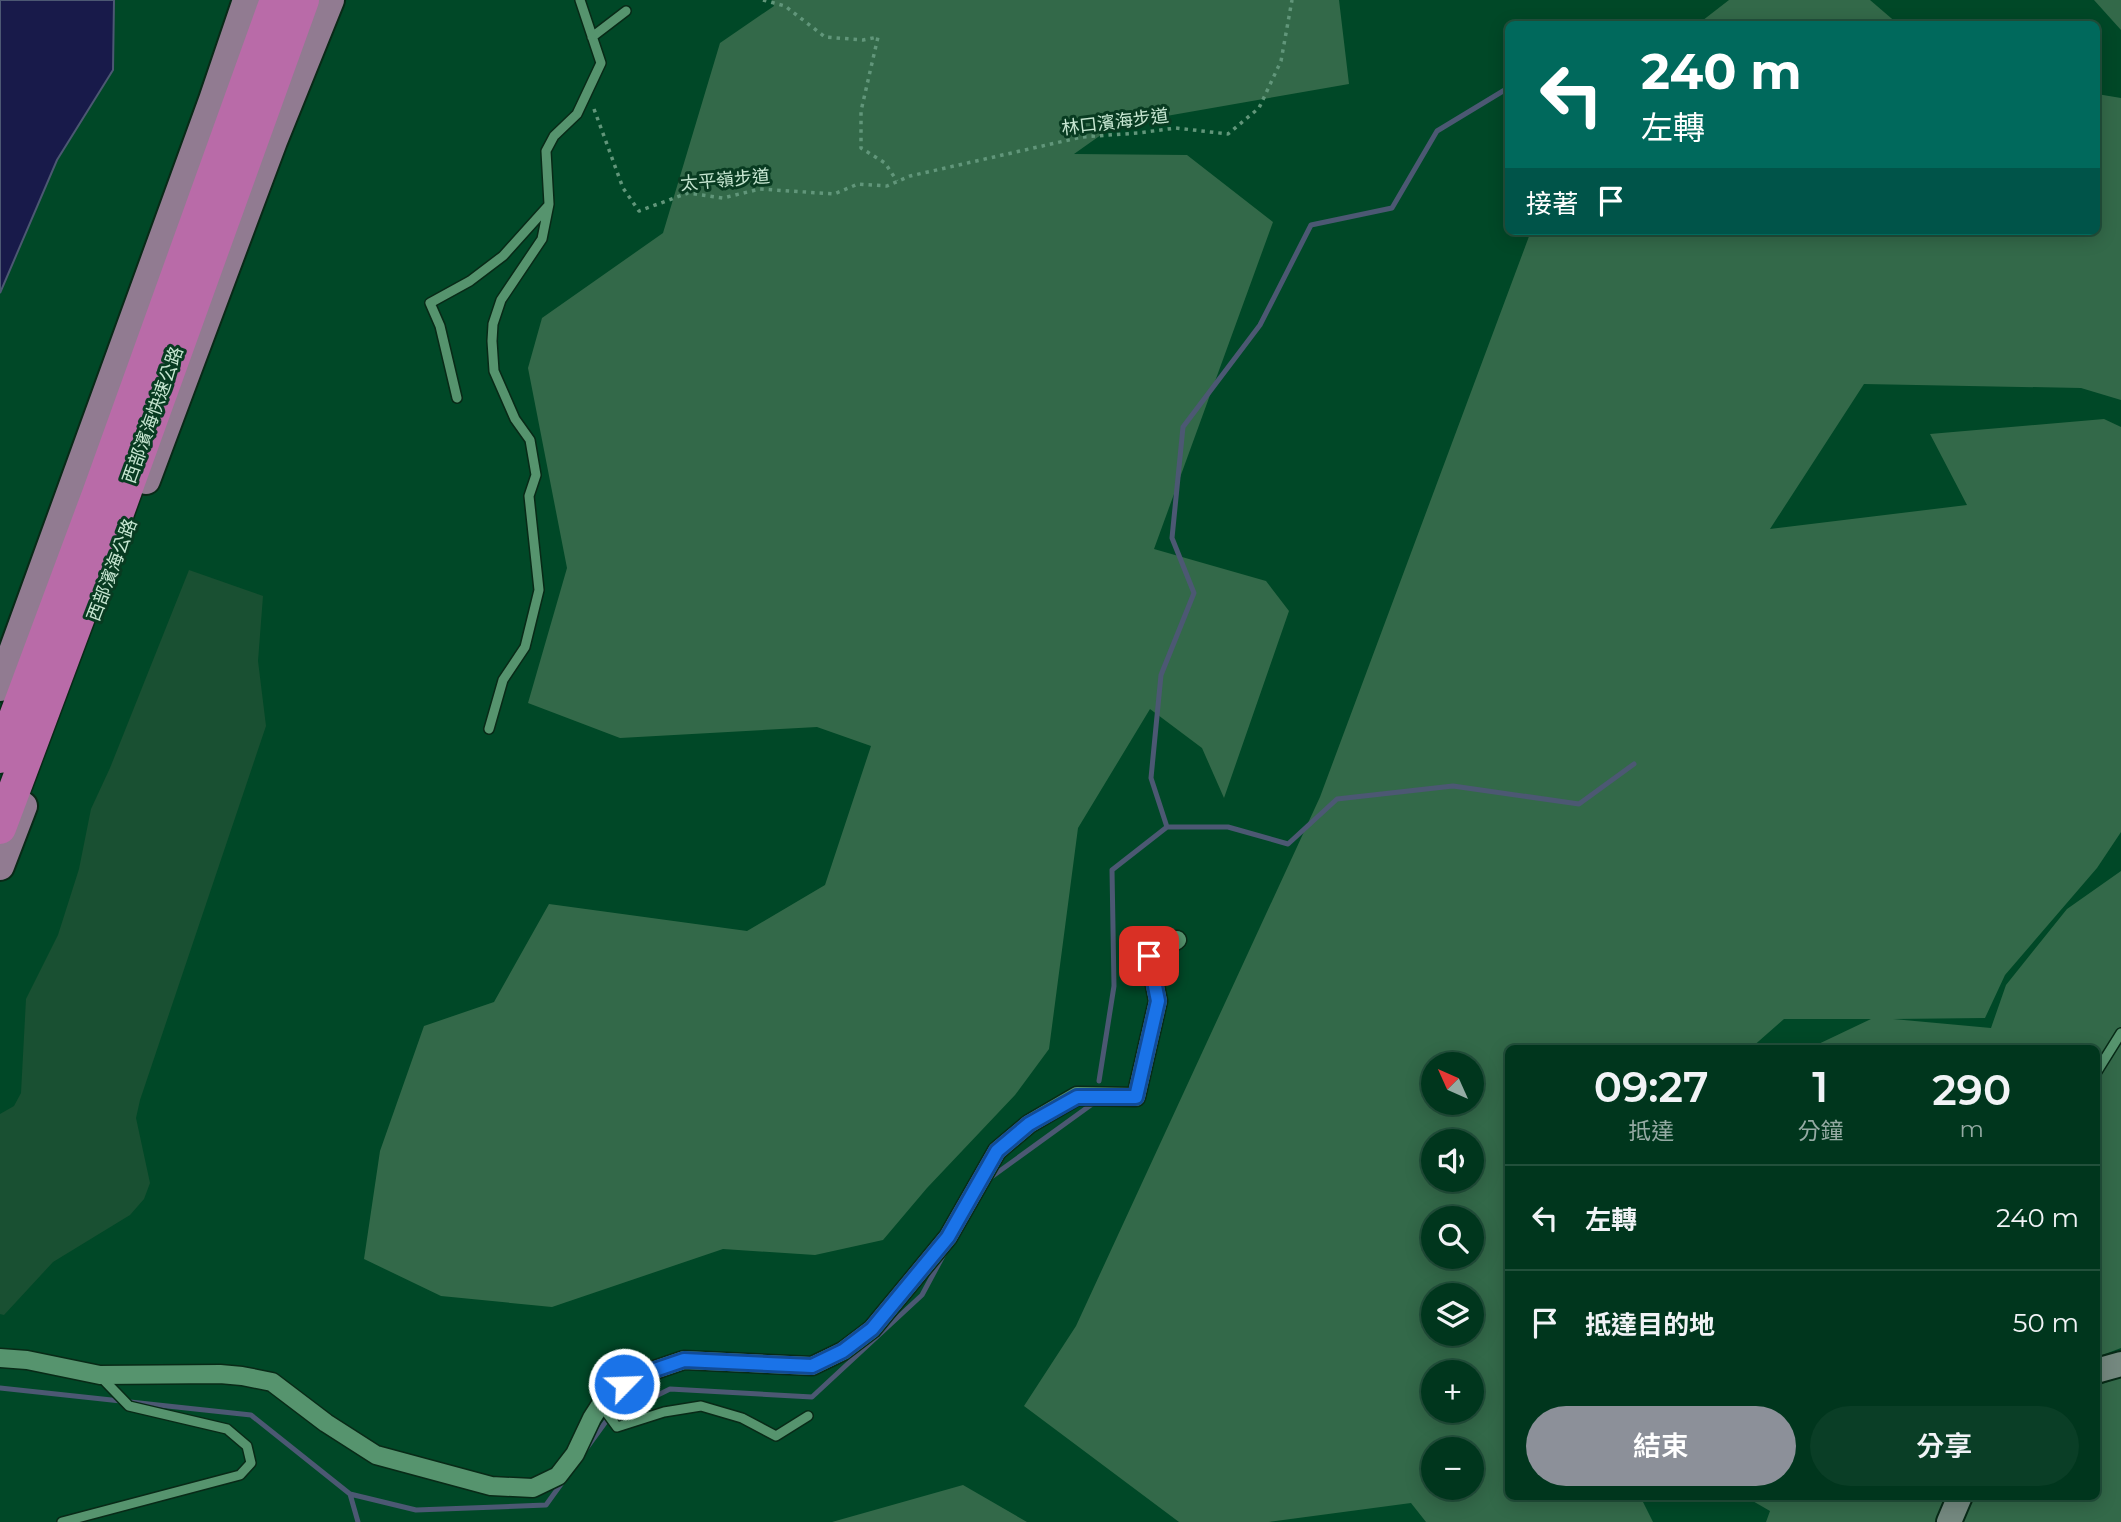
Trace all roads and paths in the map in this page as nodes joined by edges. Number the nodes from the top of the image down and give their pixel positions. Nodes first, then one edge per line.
1 (247, 0) edge
2 (264, 0) edge
3 (276, 0) edge
4 (303, 0) edge
5 (316, 0) edge
6 (330, 0) edge
7 (580, 0) edge
8 (763, 0) edge
9 (1292, 0) edge
10 (626, 11) dead end
11 (592, 37) junction
12 (588, 92) junction
13 (254, 99) junction
14 (897, 181) junction
15 (549, 204) junction
16 (457, 398) dead end
17 (0, 687) edge
18 (489, 729) dead end
19 (0, 757) edge
20 (0, 828) edge
21 (0, 866) edge
22 (1177, 940) dead end
23 (2121, 1033) edge
24 (2100, 1067) edge
25 (0, 1358) edge
26 (2121, 1364) edge
27 (2100, 1370) edge
28 (106, 1382) junction
29 (602, 1406) junction
30 (808, 1416) dead end
31 (1958, 1500) edge
32 (62, 1522) edge
33 (1949, 1522) edge

1 - 17 main road
2 - 13 highway
3 - 13 highway, 西部濱海快速公路
4 - 13 highway, 西部濱海快速公路
5 - 13 highway
6 - 21 main road, 西部濱海公路
7 - 11 lane
8 - 14 path
9 - 14 path, 林口濱海步道
10 - 11 lane
11 - 12 lane
12 - 14 path, 太平嶺步道
12 - 15 lane
13 - 19 highway, 西部濱海快速公路
13 - 20 highway, 西部濱海快速公路
15 - 16 lane
15 - 18 lane
22 - 29 street
23 - 24 lane
25 - 28 street
26 - 27 street
28 - 29 street
28 - 32 lane
29 - 30 lane
31 - 33 street

